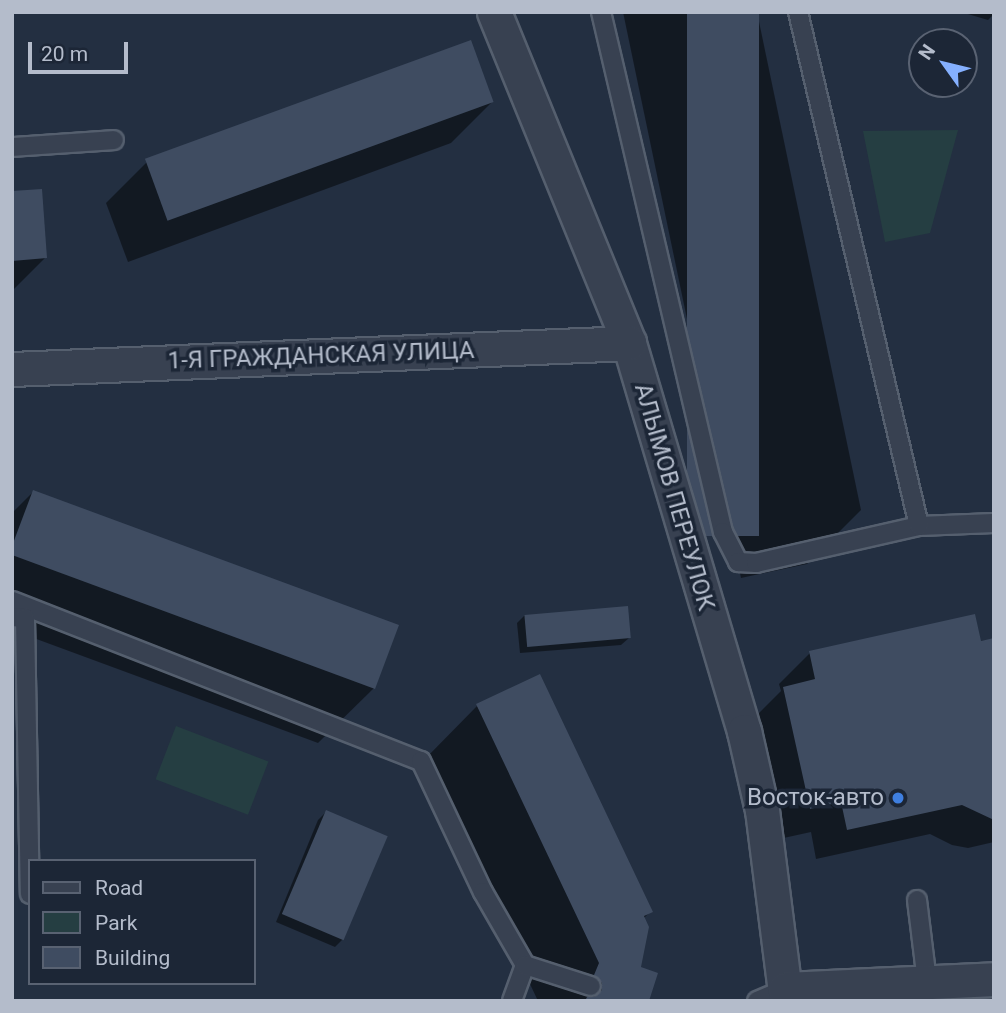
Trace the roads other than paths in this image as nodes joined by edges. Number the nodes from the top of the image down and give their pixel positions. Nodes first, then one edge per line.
1 (494, 12) edge
2 (601, 12) edge
3 (798, 12) edge
4 (114, 140) dead end
5 (12, 147) edge
6 (629, 343) junction
7 (12, 369) edge
8 (994, 523) edge
9 (919, 526) junction
10 (12, 601) edge
11 (12, 617) edge
12 (29, 859) edge
13 (917, 900) dead end
14 (525, 965) junction
15 (994, 979) edge
16 (927, 982) junction
17 (591, 986) dead end
18 (776, 997) edge
19 (512, 1001) edge

1 - 6 street, АЛЫМОВ ПЕРЕУЛОК
2 - 9 lane
3 - 9 lane
4 - 5 lane
6 - 7 street, 1-Я ГРАЖДАНСКАЯ УЛИЦА
6 - 18 street, АЛЫМОВ ПЕРЕУЛОК
8 - 9 lane
10 - 14 lane
11 - 12 lane
13 - 16 lane
14 - 17 lane
14 - 19 lane
15 - 16 street
16 - 18 street

